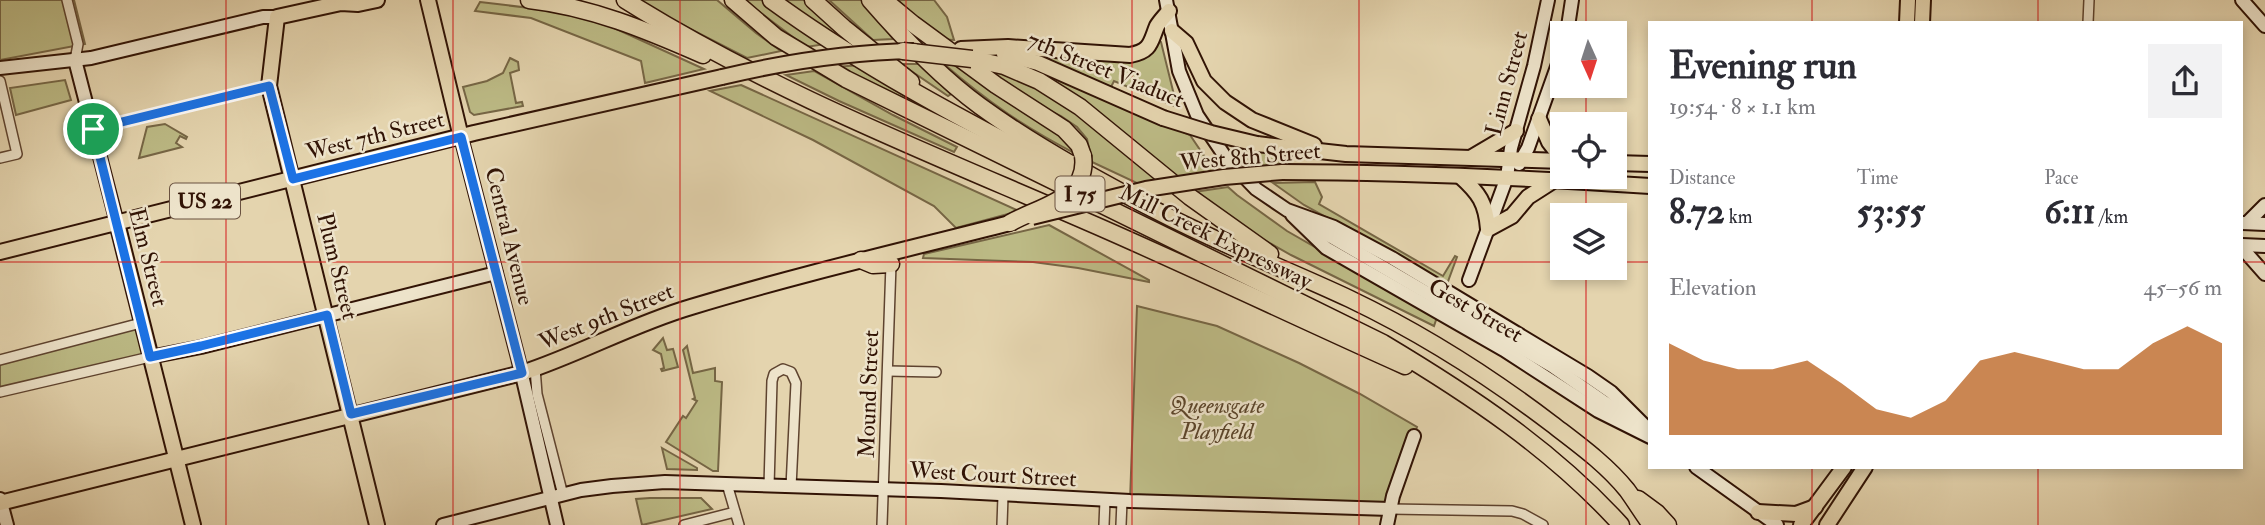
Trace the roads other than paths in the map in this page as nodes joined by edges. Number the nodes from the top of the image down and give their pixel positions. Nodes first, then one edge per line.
1 (67, 0) edge
2 (377, 0) edge
3 (428, 0) edge
4 (529, 0) edge
5 (625, 0) edge
6 (733, 0) edge
7 (771, 0) edge
8 (813, 0) edge
9 (870, 0) edge
10 (884, 0) edge
11 (1548, 0) edge
12 (1572, 0) edge
13 (1908, 0) edge
14 (1923, 0) edge
15 (2089, 0) edge
16 (2242, 0) edge
17 (344, 2) edge
18 (1167, 6) edge
19 (277, 17) junction
20 (1569, 21) edge
21 (1907, 21) edge
22 (1922, 21) edge
23 (2088, 21) edge
24 (2265, 26) edge
25 (1172, 31) junction
26 (903, 51) joint
27 (966, 54) junction
28 (75, 60) junction
29 (0, 68) edge
30 (0, 81) edge
31 (773, 82) junction
32 (269, 86) junction
33 (1550, 87) edge
34 (958, 116) junction
35 (1539, 119) junction
36 (93, 129) junction
37 (1516, 131) junction
38 (461, 137) junction
39 (1550, 143) edge
40 (1346, 154) junction
41 (1471, 157) junction
42 (0, 158) edge
43 (1508, 158) junction
44 (1524, 159) junction
45 (1550, 160) edge
46 (1627, 163) edge
47 (1648, 164) edge
48 (1460, 176) junction
49 (1507, 177) junction
50 (293, 179) junction
51 (1550, 181) edge
52 (1550, 183) edge
53 (1627, 185) edge
54 (1648, 186) edge
55 (2265, 205) edge
56 (1287, 210) junction
57 (1159, 212) junction
58 (117, 223) junction
59 (1010, 223) junction
60 (2244, 223) edge
61 (2265, 224) edge
62 (1488, 229) junction
63 (2265, 246) edge
64 (2243, 247) edge
65 (2243, 248) edge
66 (0, 252) edge
67 (861, 260) junction
68 (891, 264) joint
69 (496, 273) junction
70 (2265, 274) edge
71 (1469, 280) dead end
72 (1351, 300) junction
73 (327, 315) junction
74 (141, 323) junction
75 (150, 357) junction
76 (0, 360) edge
77 (529, 371) junction
78 (888, 371) junction
79 (936, 372) dead end
80 (1437, 375) junction
81 (0, 392) edge
82 (351, 414) junction
83 (1648, 432) edge
84 (1648, 433) edge
85 (1648, 433) edge
86 (1414, 436) dead end
87 (176, 458) junction
88 (1699, 469) edge
89 (1843, 469) edge
90 (1864, 469) edge
91 (727, 484) junction
92 (769, 486) junction
93 (791, 487) junction
94 (883, 489) junction
95 (1626, 489) junction
96 (557, 496) junction
97 (1003, 496) junction
98 (1105, 500) junction
99 (0, 501) edge
100 (1122, 501) junction
101 (1841, 505) junction
102 (1816, 507) junction
103 (1390, 509) junction
104 (735, 512) junction
105 (1758, 512) junction
106 (7, 525) edge
107 (193, 525) edge
108 (377, 525) edge
109 (443, 525) edge
110 (557, 525) edge
111 (684, 525) edge
112 (738, 525) edge
113 (882, 525) edge
114 (1002, 525) edge
115 (1104, 525) edge
116 (1121, 525) edge
117 (1387, 525) edge
118 (1543, 525) edge
119 (1621, 525) edge
120 (1651, 525) edge
121 (1668, 525) edge
122 (1777, 525) edge
123 (1801, 525) edge
124 (1827, 525) edge
125 (1840, 525) edge

1 - 28 street, Elm Street
2 - 17 main road
3 - 38 main road, Central Avenue
4 - 31 highway
5 - 31 highway
6 - 80 highway, Mill Creek Expressway / I 75
7 - 34 highway
8 - 34 highway
9 - 57 highway, Mill Creek Expressway / I 75
10 - 59 highway, bridge
11 - 37 street, Linn Street
12 - 20 street, Linn Street
13 - 21 main road
14 - 22 main road
15 - 23 street
16 - 24 street
17 - 19 main road
18 - 25 street, Gest Street
18 - 27 main road
19 - 28 street
19 - 32 main road, Plum Street
25 - 40 main road
25 - 56 street, Gest Street
26 - 27 highway, bridge
26 - 38 main road, West 7th Street, bridge
27 - 40 main road, 7th Street Viaduct, bridge
27 - 72 highway
28 - 29 street
28 - 36 street, Elm Street
30 - 42 street
31 - 80 highway
32 - 36 street
32 - 50 main road, Plum Street
33 - 35 street, Linn Street
34 - 57 highway
35 - 39 main road
35 - 44 street, Linn Street
36 - 58 street, Elm Street
37 - 41 main road
37 - 43 street, Linn Street
38 - 50 main road, West 7th Street / US 22
38 - 69 street, Central Avenue
40 - 41 main road, West 8th Street
41 - 43 main road, West 8th Street
43 - 44 main road, West 8th Street
43 - 49 street, Linn Street
44 - 45 main road, West 8th Street
44 - 49 street, Linn Street
46 - 47 main road
48 - 49 main road, West 8th Street
48 - 59 main road, West 8th Street, bridge
48 - 62 main road
49 - 51 main road, West 8th Street
49 - 62 street, Linn Street
50 - 58 main road, West 7th Street / US 22
50 - 73 main road, Plum Street
52 - 62 main road
53 - 54 main road, West 8th Street
55 - 60 street
56 - 83 street, Gest Street
56 - 84 street
56 - 85 street, Gest Street
57 - 72 highway, Mill Creek Expressway / I 75
58 - 66 main road, West 7th Street / US 22
58 - 74 main road, Elm Street
59 - 67 main road, West 8th Street
60 - 61 street
62 - 71 street, Linn Street
63 - 64 street
65 - 70 street
67 - 68 highway
67 - 77 main road, West 9th Street
68 - 78 street, Mound Street
69 - 73 street
69 - 77 street, Central Avenue
72 - 95 highway, Mill Creek Expressway / I 75
73 - 75 street
73 - 82 main road, Plum Street
74 - 75 main road, Elm Street
74 - 76 street
75 - 81 street
75 - 87 main road, Elm Street
77 - 82 main road, West 9th Street
77 - 96 street, Central Avenue
78 - 79 street
78 - 94 street, Mound Street
80 - 119 highway, Mill Creek Expressway / I 75
82 - 87 main road, West 9th Street
82 - 108 main road, Plum Street
86 - 103 street
87 - 99 main road, West 9th Street
87 - 107 main road, Elm Street
88 - 105 street
89 - 102 main road
90 - 101 main road
91 - 92 street, West Court Street
91 - 96 street, West Court Street
91 - 104 street
92 - 93 street, West Court Street
92 - 93 street
93 - 94 street, West Court Street
94 - 97 street, West Court Street
94 - 113 street, Mound Street
95 - 120 highway, Mill Creek Expressway / I 75
95 - 121 highway
96 - 109 street, West Court Street
96 - 110 street, Central Avenue
97 - 98 street, West Court Street
97 - 114 street
98 - 100 street, West Court Street
98 - 115 street
99 - 106 street
100 - 103 street, West Court Street
100 - 116 street
101 - 124 main road
101 - 125 main road
102 - 105 main road
102 - 123 main road
103 - 117 street
103 - 118 street, West Court Street
104 - 111 street
104 - 112 street
105 - 122 street

